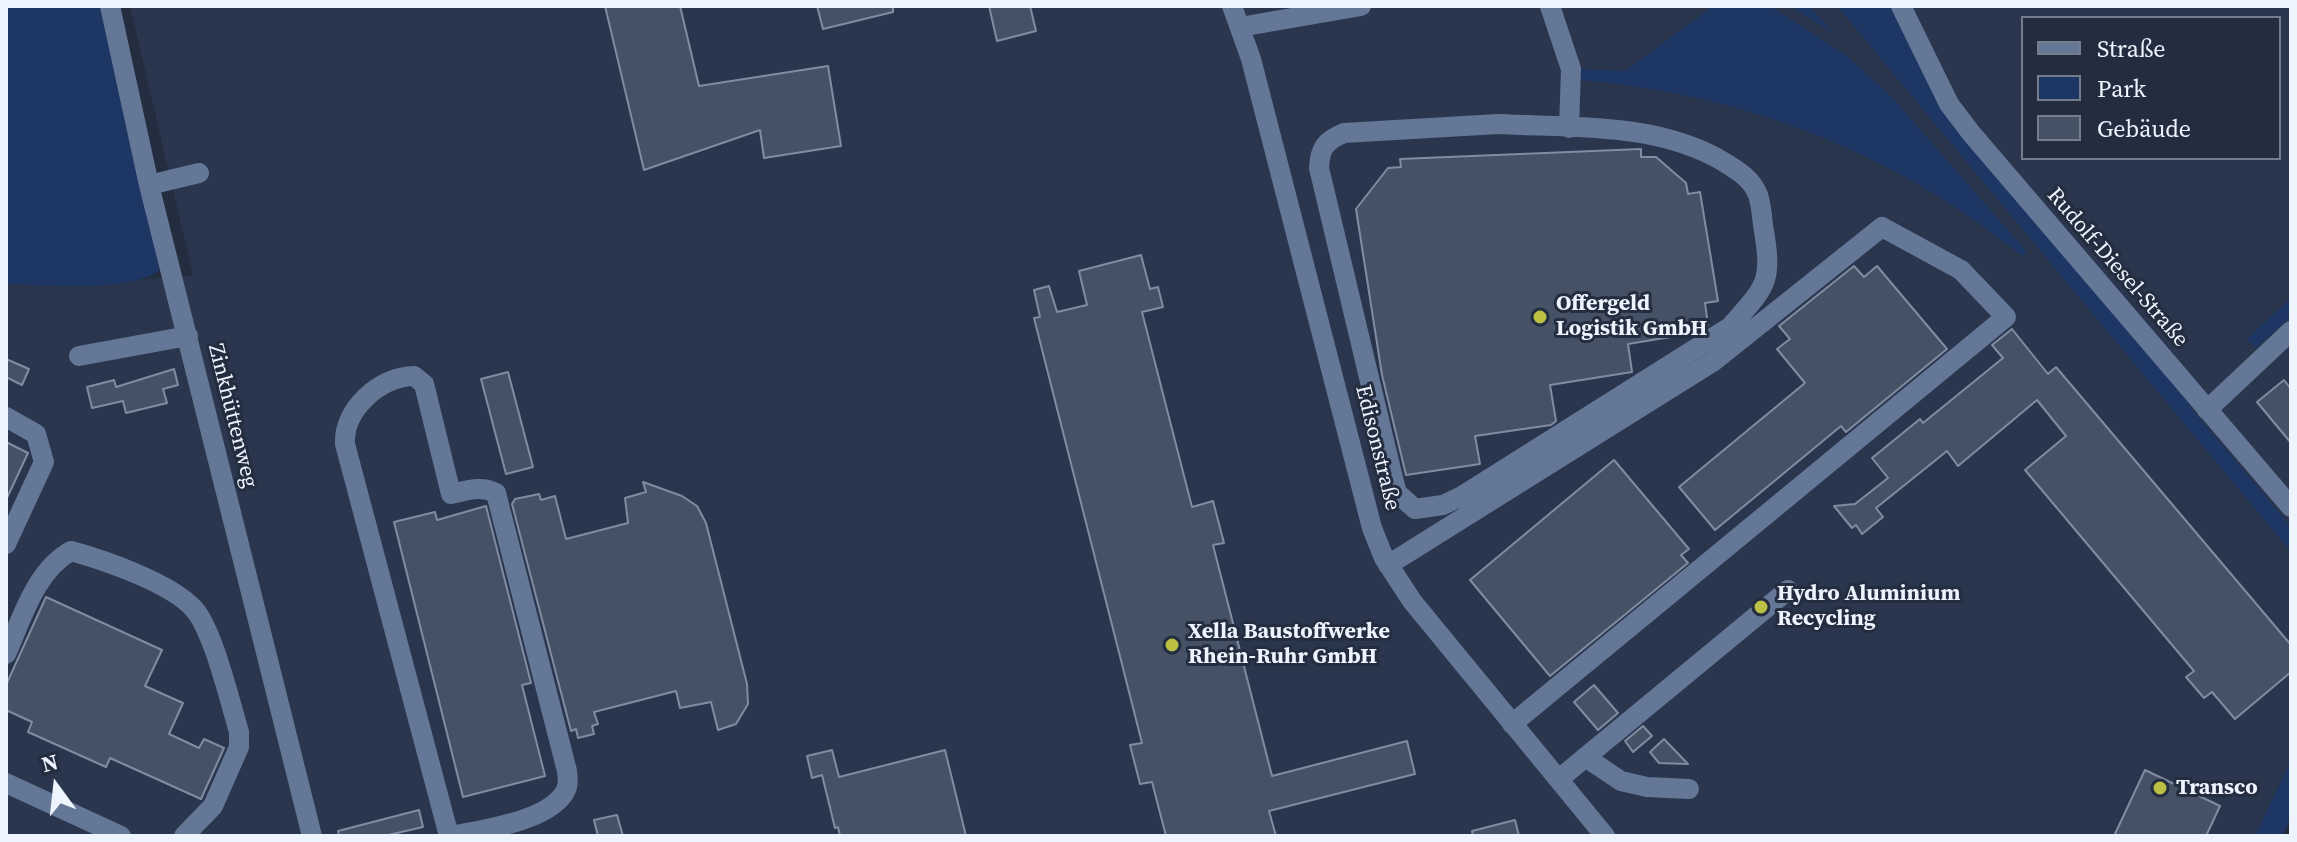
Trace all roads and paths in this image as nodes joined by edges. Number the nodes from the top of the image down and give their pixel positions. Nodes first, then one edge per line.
1 (110, 6) edge
2 (1232, 6) edge
3 (1361, 6) edge
4 (1550, 6) edge
5 (1901, 6) edge
6 (1312, 9) edge
7 (1240, 27) junction
8 (1569, 128) junction
9 (199, 173) dead end
10 (149, 185) junction
11 (2291, 331) edge
12 (188, 336) junction
13 (79, 356) dead end
14 (2207, 410) junction
15 (6, 417) edge
16 (2291, 507) edge
17 (6, 544) edge
18 (1388, 565) junction
19 (1788, 590) dead end
20 (6, 654) edge
21 (1512, 724) junction
22 (1585, 757) junction
23 (1559, 779) junction
24 (6, 783) edge
25 (1689, 789) dead end
26 (121, 836) edge
27 (184, 836) edge
28 (312, 836) edge
29 (450, 836) edge
30 (1605, 836) edge

1 - 10 street, Zinkhüttenweg
2 - 7 street, Edisonstraße
3 - 6 street
4 - 8 street
5 - 14 street, Rudolf-Diesel-Straße
6 - 7 street
7 - 18 street, Edisonstraße
8 - 8 street
9 - 10 street
10 - 12 street, Zinkhüttenweg
11 - 14 street
12 - 13 street
12 - 28 street, Zinkhüttenweg
14 - 16 street, Rudolf-Diesel-Straße
15 - 17 street
18 - 21 street, Edisonstraße
18 - 21 street
19 - 22 street
20 - 27 street
21 - 23 street, Edisonstraße
22 - 23 street
22 - 25 street
23 - 30 street, Edisonstraße
24 - 26 street
29 - 29 street

